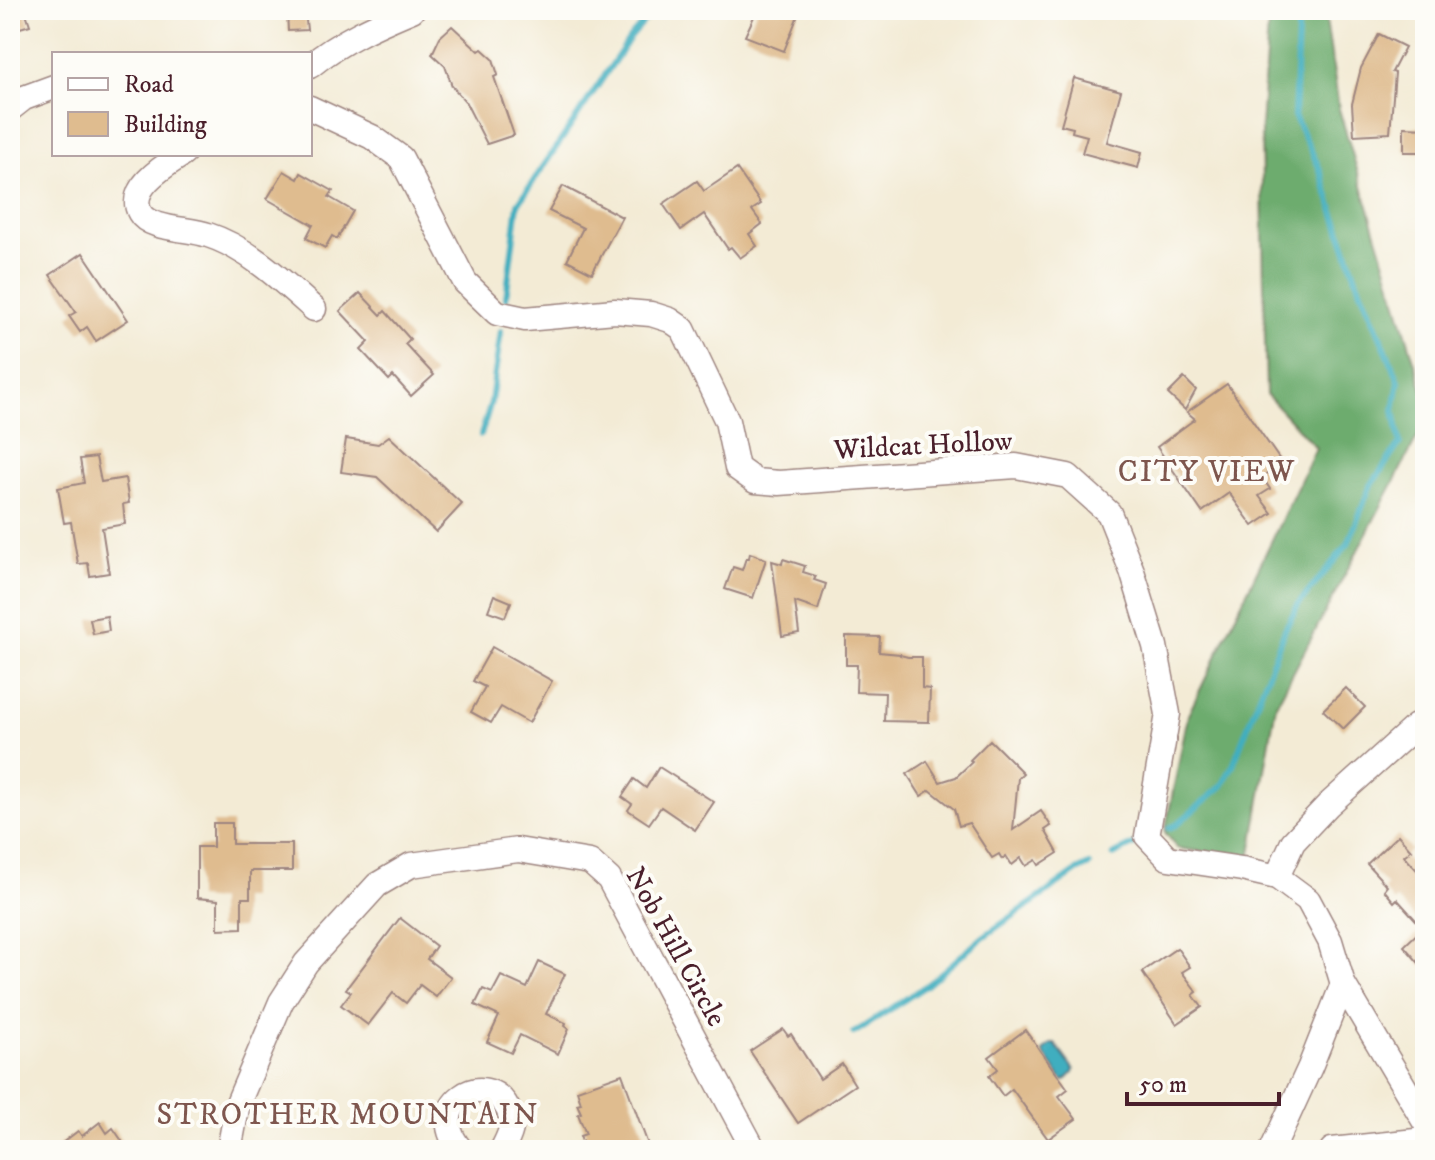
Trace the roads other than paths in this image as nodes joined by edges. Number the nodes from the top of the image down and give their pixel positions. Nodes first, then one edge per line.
1 (412, 10) edge
2 (312, 64) edge
3 (52, 88) edge
4 (10, 109) edge
5 (312, 109) edge
6 (180, 156) edge
7 (314, 309) dead end
8 (1425, 721) edge
9 (1277, 877) junction
10 (1343, 984) junction
11 (1425, 1122) edge
12 (1425, 1140) edge
13 (229, 1150) edge
14 (461, 1150) edge
15 (502, 1150) edge
16 (754, 1150) edge
17 (1272, 1150) edge
18 (1332, 1150) edge

1 - 2 street
3 - 4 street
5 - 9 street, Wildcat Hollow
6 - 7 street
8 - 9 street
9 - 10 street, Wildcat Hollow
10 - 11 street, Wildcat Hollow
10 - 17 street
12 - 18 street
13 - 16 street, Nob Hill Circle
14 - 15 street

